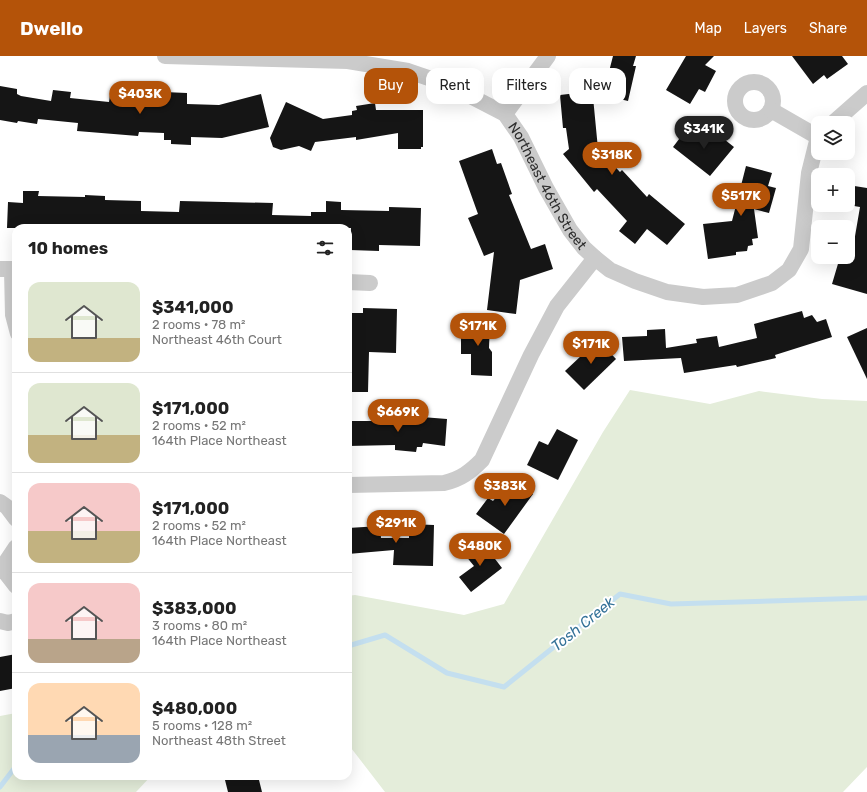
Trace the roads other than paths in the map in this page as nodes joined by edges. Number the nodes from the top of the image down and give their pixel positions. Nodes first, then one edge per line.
1 (165, 56) edge
2 (548, 56) edge
3 (348, 59) edge
4 (867, 93) edge
5 (771, 110) dead end
6 (505, 114) junction
7 (841, 116) edge
8 (811, 133) edge
9 (812, 160) edge
10 (595, 258) junction
11 (9, 269) edge
12 (352, 282) edge
13 (370, 283) dead end
14 (12, 321) edge
15 (352, 485) edge
16 (0, 502) edge
17 (12, 514) edge
18 (12, 553) edge
19 (1, 570) edge
20 (12, 582) edge
21 (0, 622) edge
22 (12, 622) edge

1 - 3 street, Northeast 46th Street
2 - 6 street
3 - 6 street, Northeast 46th Street
4 - 7 street
5 - 8 street
6 - 10 street, Northeast 46th Street
9 - 10 street, Northeast 46th Street
10 - 15 street
11 - 14 street
12 - 13 street
16 - 17 street
18 - 19 street
19 - 20 street
21 - 22 street

